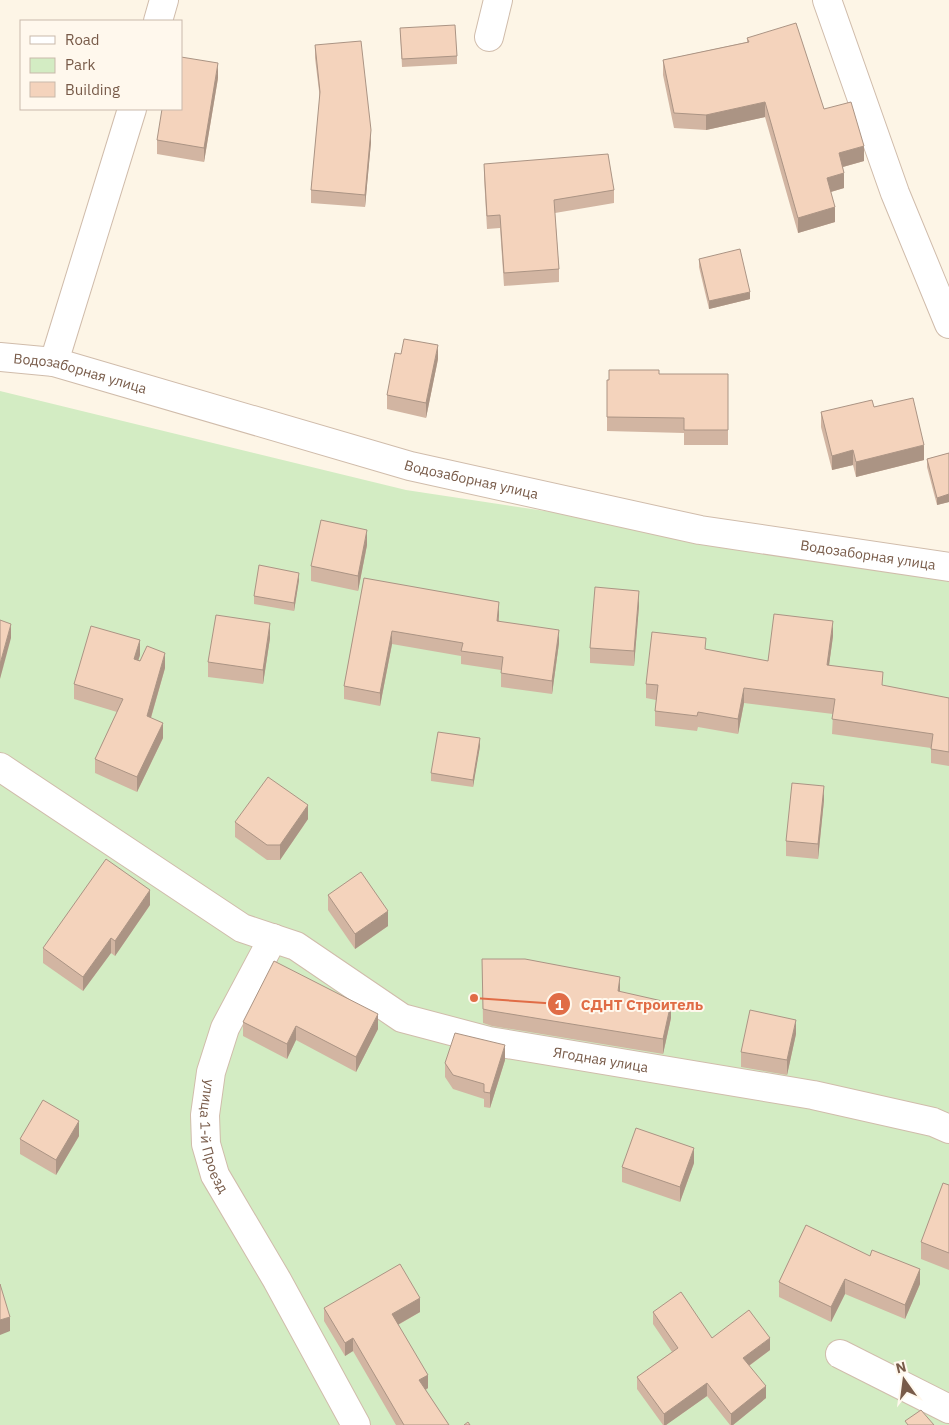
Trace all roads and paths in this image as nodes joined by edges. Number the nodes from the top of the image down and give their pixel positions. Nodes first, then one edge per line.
1 (164, 0) edge
2 (498, 0) edge
3 (827, 0) edge
4 (158, 20) edge
5 (489, 37) dead end
6 (132, 110) edge
7 (949, 324) edge
8 (0, 357) edge
9 (54, 362) junction
10 (949, 567) edge
11 (0, 768) edge
12 (273, 938) junction
13 (949, 1129) edge
14 (840, 1354) dead end
15 (949, 1409) edge
16 (356, 1425) edge

1 - 4 street
2 - 5 street
3 - 7 street
6 - 9 street
8 - 9 street, Водозаборная улица
9 - 10 street, Водозаборная улица
11 - 12 street
12 - 13 street, Ягодная улица
12 - 16 street, улица 1-й Проезд
14 - 15 street

